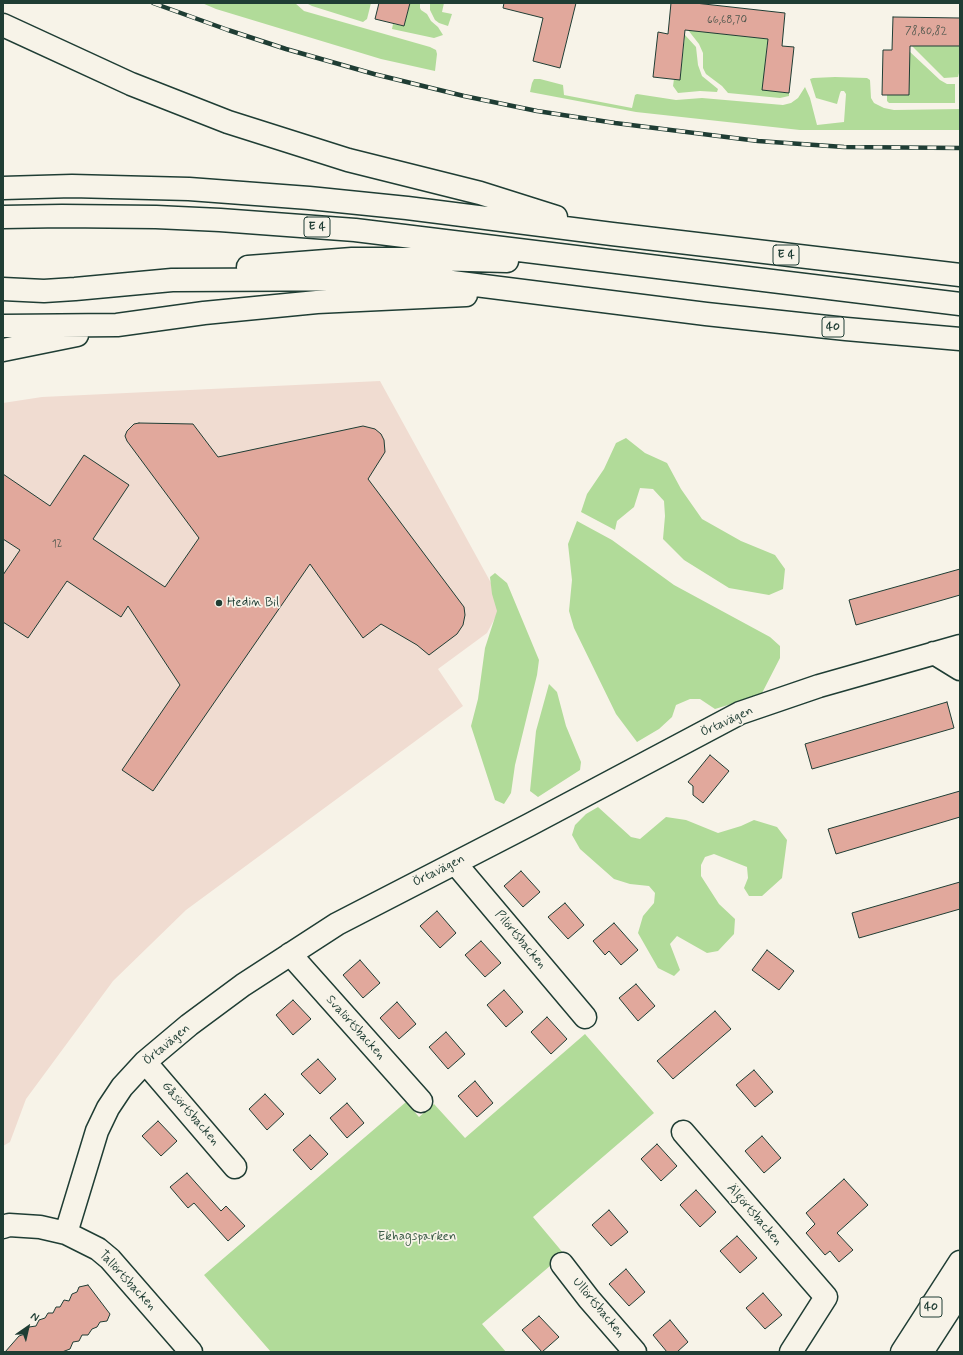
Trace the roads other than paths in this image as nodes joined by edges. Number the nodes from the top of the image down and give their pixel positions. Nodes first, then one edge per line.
1 (3, 25) edge
2 (3, 188) edge
3 (3, 217) edge
4 (612, 234) junction
5 (629, 264) junction
6 (960, 275) edge
7 (172, 280) junction
8 (3, 289) edge
9 (534, 293) junction
10 (960, 304) edge
11 (117, 325) junction
12 (3, 326) edge
13 (960, 339) edge
14 (3, 350) edge
15 (960, 646) edge
16 (934, 653) junction
17 (960, 669) edge
18 (454, 863) junction
19 (290, 954) junction
20 (585, 1017) dead end
21 (145, 1062) junction
22 (421, 1101) dead end
23 (683, 1132) dead end
24 (236, 1167) dead end
25 (3, 1227) edge
26 (66, 1233) junction
27 (960, 1262) edge
28 (562, 1264) dead end
29 (960, 1293) edge
30 (191, 1352) edge
31 (636, 1352) edge
32 (791, 1352) edge
33 (902, 1352) edge
34 (922, 1352) edge

1 - 4 main road
2 - 4 main road, E 4
3 - 5 main road, E 4
4 - 6 main road, E 4
5 - 7 main road
5 - 10 main road, E 4
7 - 8 main road
7 - 9 main road
9 - 11 main road
9 - 13 main road, 40
11 - 12 main road
11 - 14 main road
15 - 16 main road, Örtavägen
16 - 17 main road
16 - 18 main road, Örtavägen
18 - 19 main road, Örtavägen
18 - 20 main road, Pilörtsbacken
19 - 21 main road, Örtavägen
19 - 22 main road, Svalörtsbacken
21 - 24 main road, Gåsörtsbacken
21 - 26 main road, Örtavägen
23 - 32 main road, Älgörtsbacken
25 - 26 main road, Tallörtsbacken
26 - 30 main road, Tallörtsbacken
27 - 33 main road, 40
28 - 31 main road, Ullörtsbacken
29 - 34 main road

